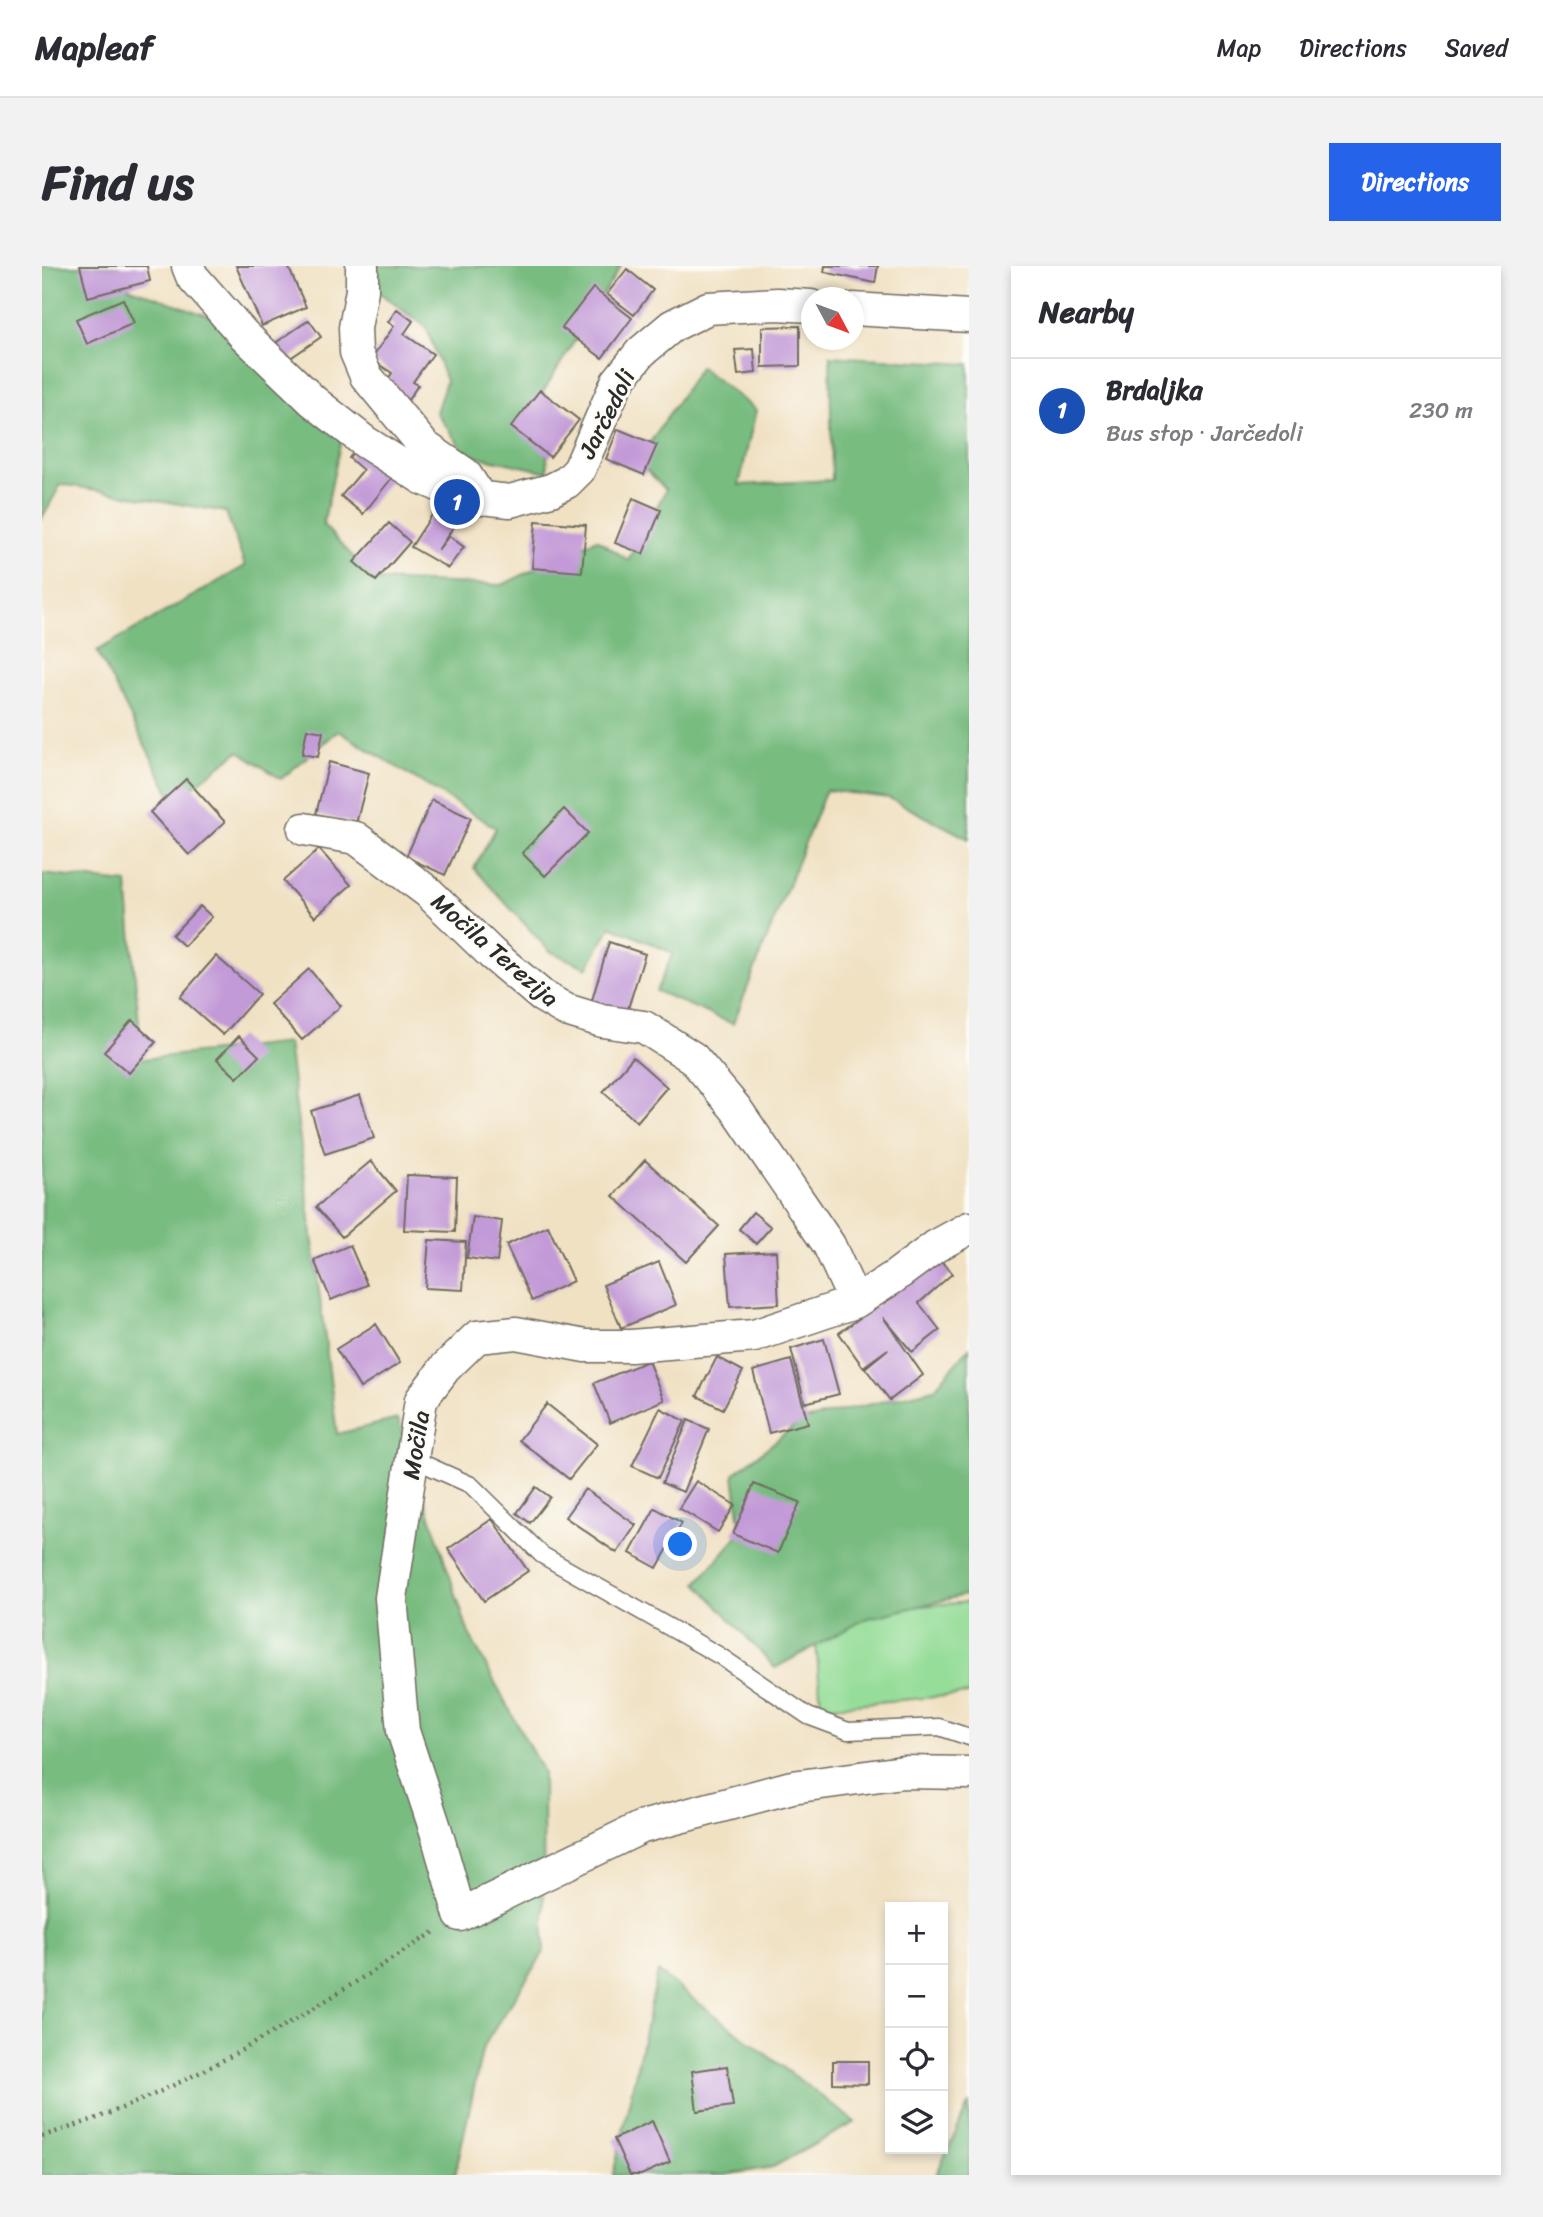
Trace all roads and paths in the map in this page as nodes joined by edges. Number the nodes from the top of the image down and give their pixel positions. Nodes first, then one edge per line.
1 (188, 266) edge
2 (362, 266) edge
3 (801, 306) edge
4 (864, 310) edge
5 (969, 316) edge
6 (481, 499) junction
7 (304, 829) dead end
8 (969, 1228) edge
9 (855, 1302) junction
10 (413, 1459) junction
11 (969, 1737) edge
12 (969, 1773) edge
13 (460, 1915) junction
14 (42, 2136) edge

1 - 6 street, Jarčedoli
2 - 6 street
3 - 6 street, Jarčedoli
4 - 5 street
7 - 9 street, Močila Terezija
8 - 9 street, Močila
9 - 10 street, Močila
10 - 11 lane
10 - 13 street, Močila
12 - 13 street
13 - 14 path

